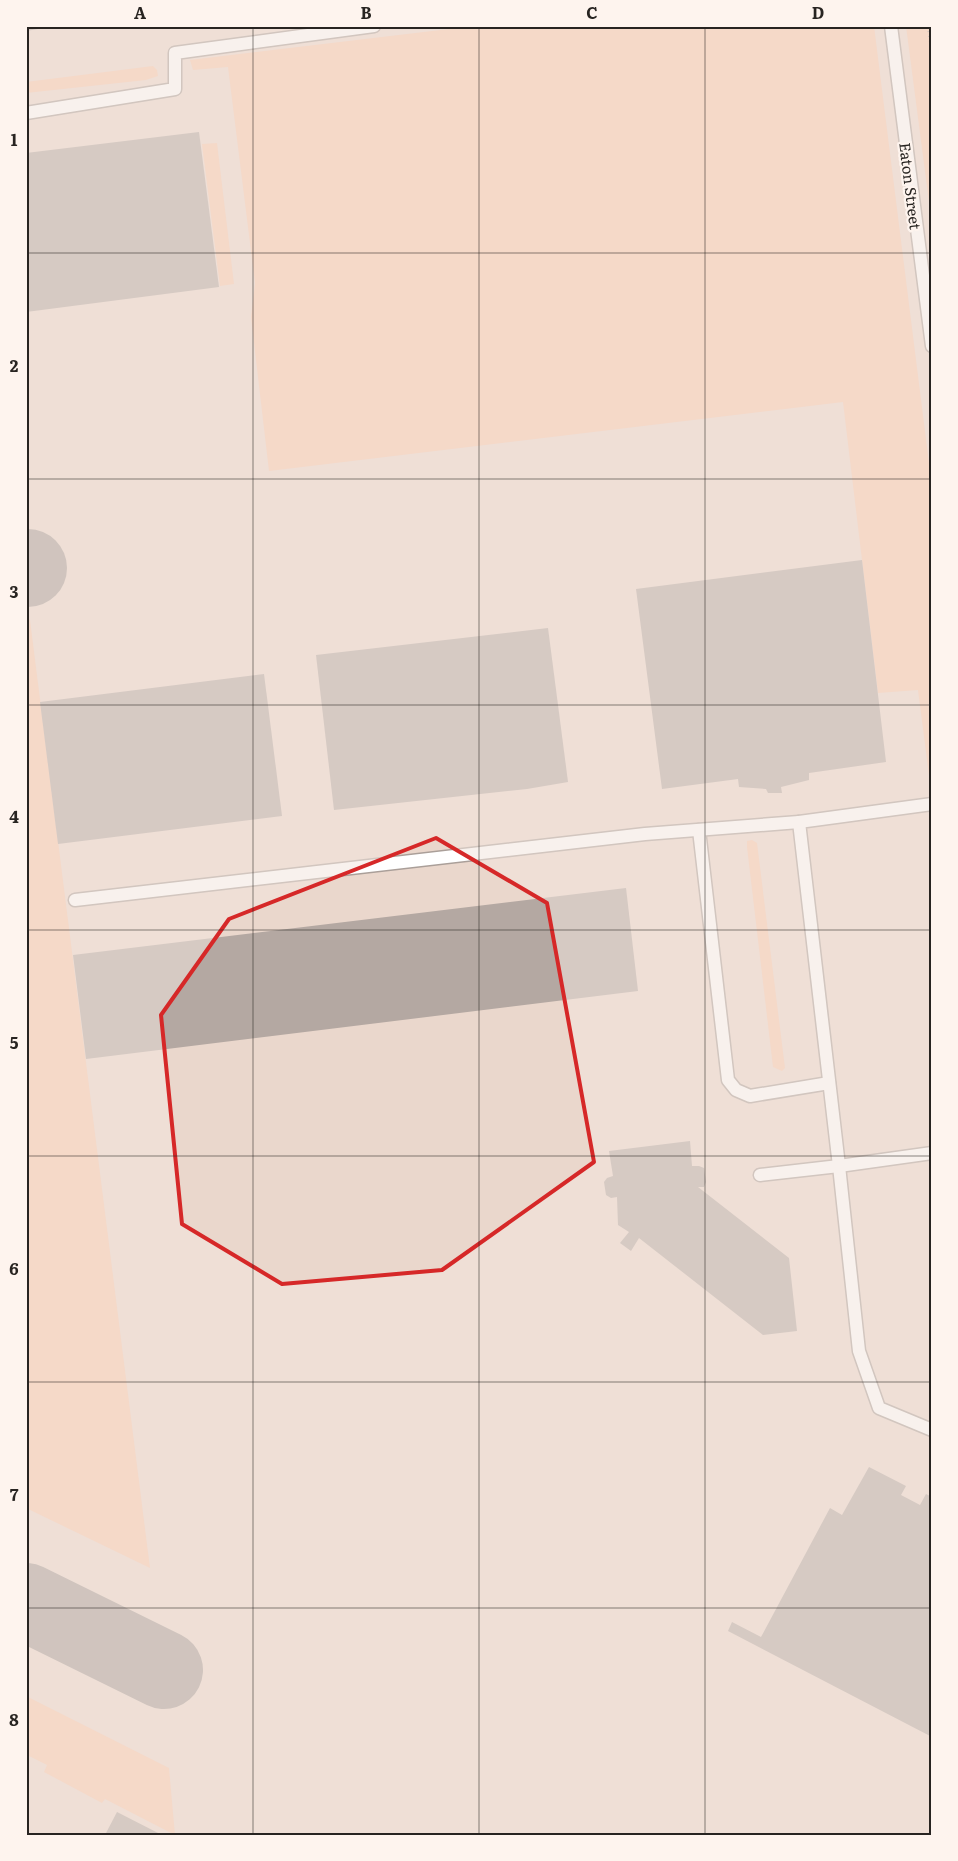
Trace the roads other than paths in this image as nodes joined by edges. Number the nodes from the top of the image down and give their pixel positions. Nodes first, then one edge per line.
1 (374, 26) edge
2 (891, 26) edge
3 (26, 113) edge
4 (932, 346) edge
5 (932, 804) edge
6 (799, 822) junction
7 (699, 830) junction
8 (75, 900) dead end
9 (829, 1083) junction
10 (932, 1153) edge
11 (839, 1166) junction
12 (760, 1175) dead end
13 (932, 1430) edge

1 - 3 lane
2 - 4 lane, Eaton Street
5 - 6 lane
6 - 7 lane
6 - 9 lane
7 - 8 lane
7 - 9 lane
9 - 11 lane
10 - 11 lane
11 - 12 lane
11 - 13 lane

